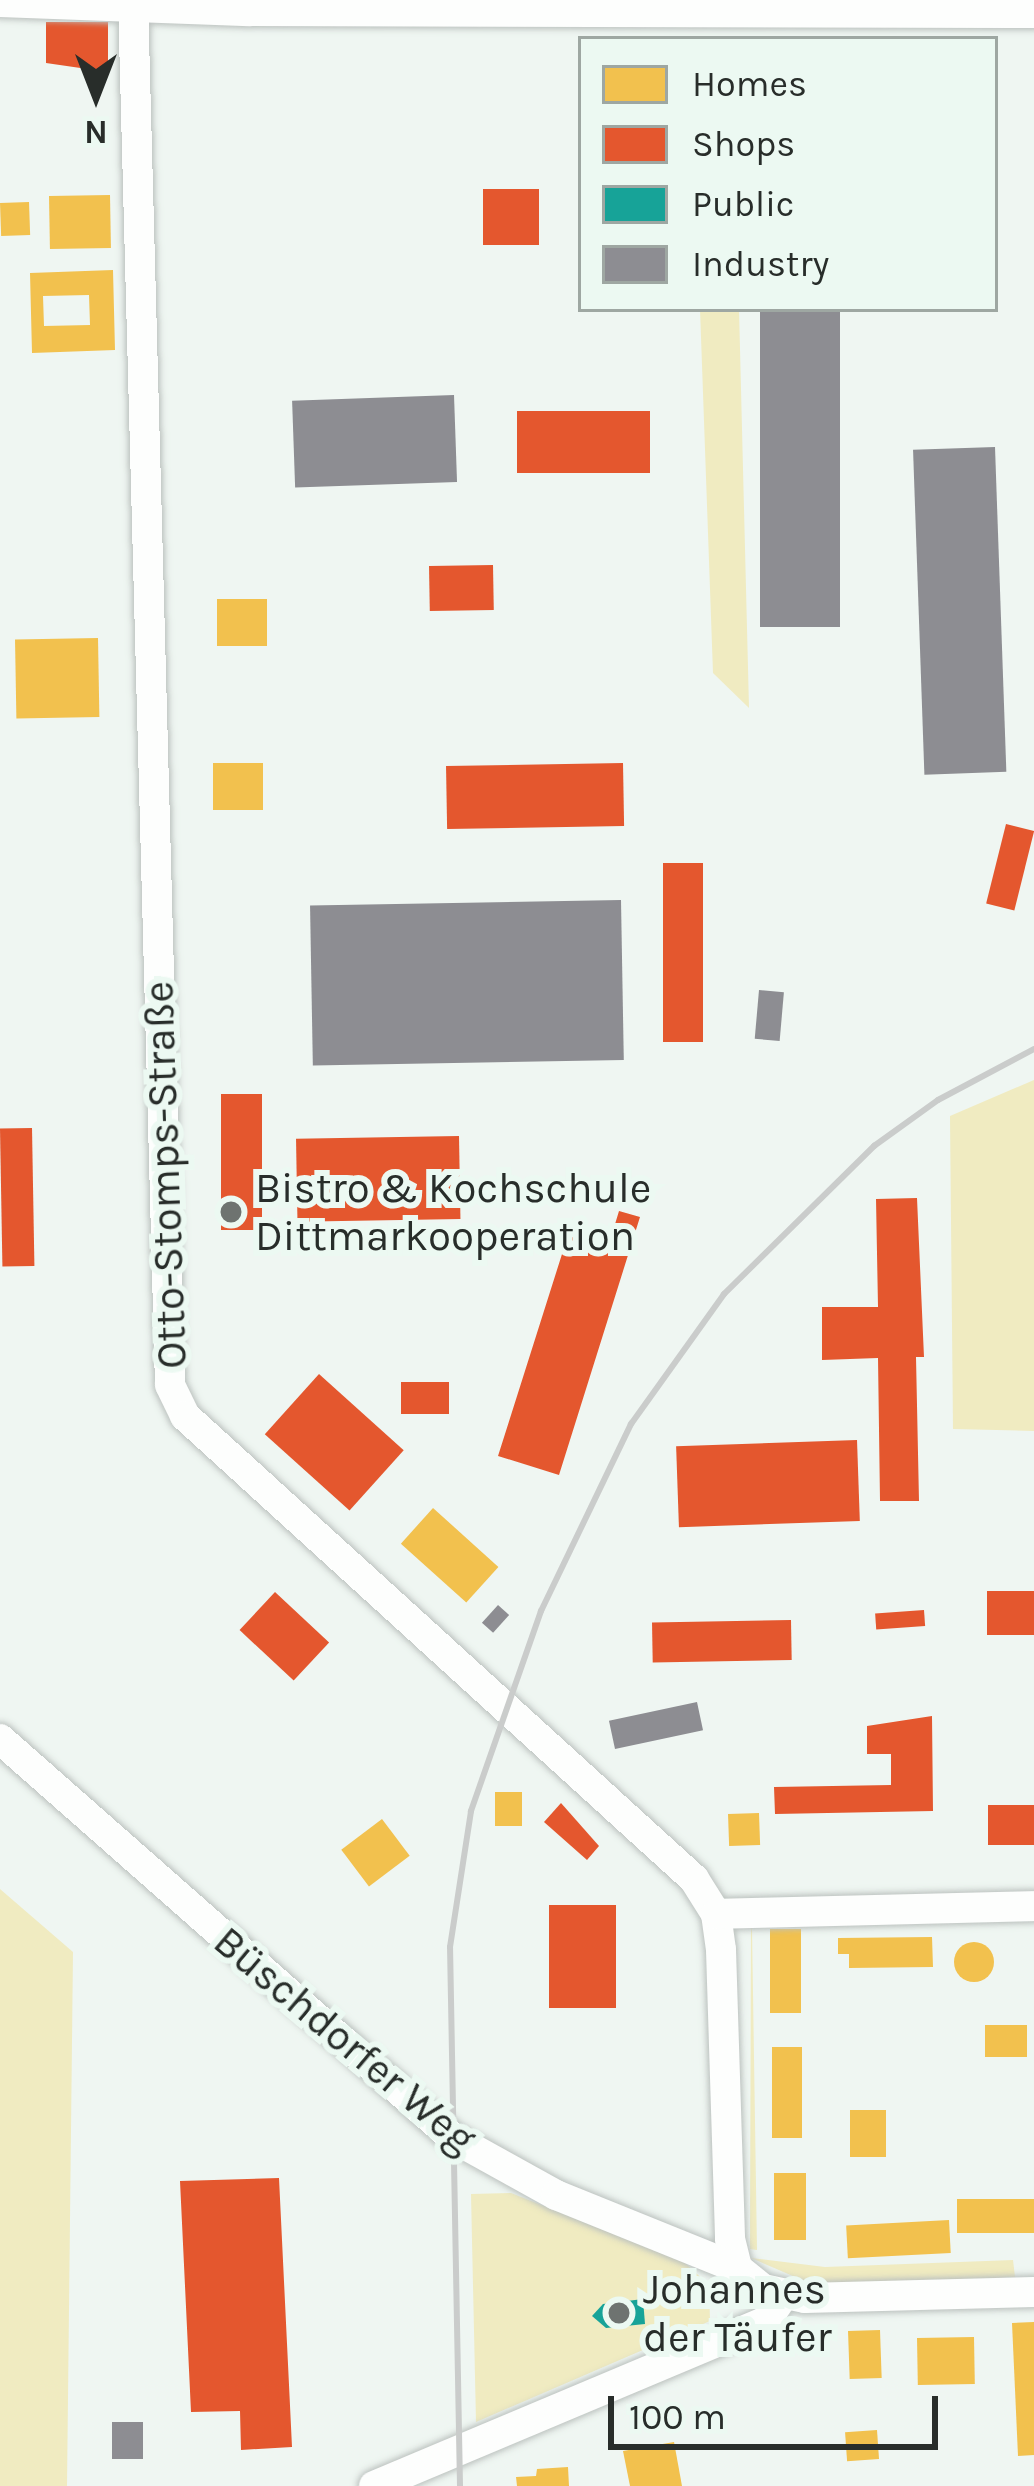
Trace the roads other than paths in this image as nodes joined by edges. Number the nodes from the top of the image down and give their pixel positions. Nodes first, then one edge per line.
1 (0, 2) edge
2 (133, 3) edge
3 (1034, 13) edge
4 (0, 1738) edge
5 (1034, 1906) edge
6 (716, 1914) junction
7 (737, 2268) junction
8 (1034, 2292) edge
9 (784, 2295) junction
10 (374, 2486) edge

1 - 2 street
2 - 3 street
2 - 6 street, Otto-Stomps-Straße
4 - 7 street, Büschdorfer Weg
5 - 6 street
6 - 7 street
7 - 9 street
8 - 9 street
9 - 10 street

